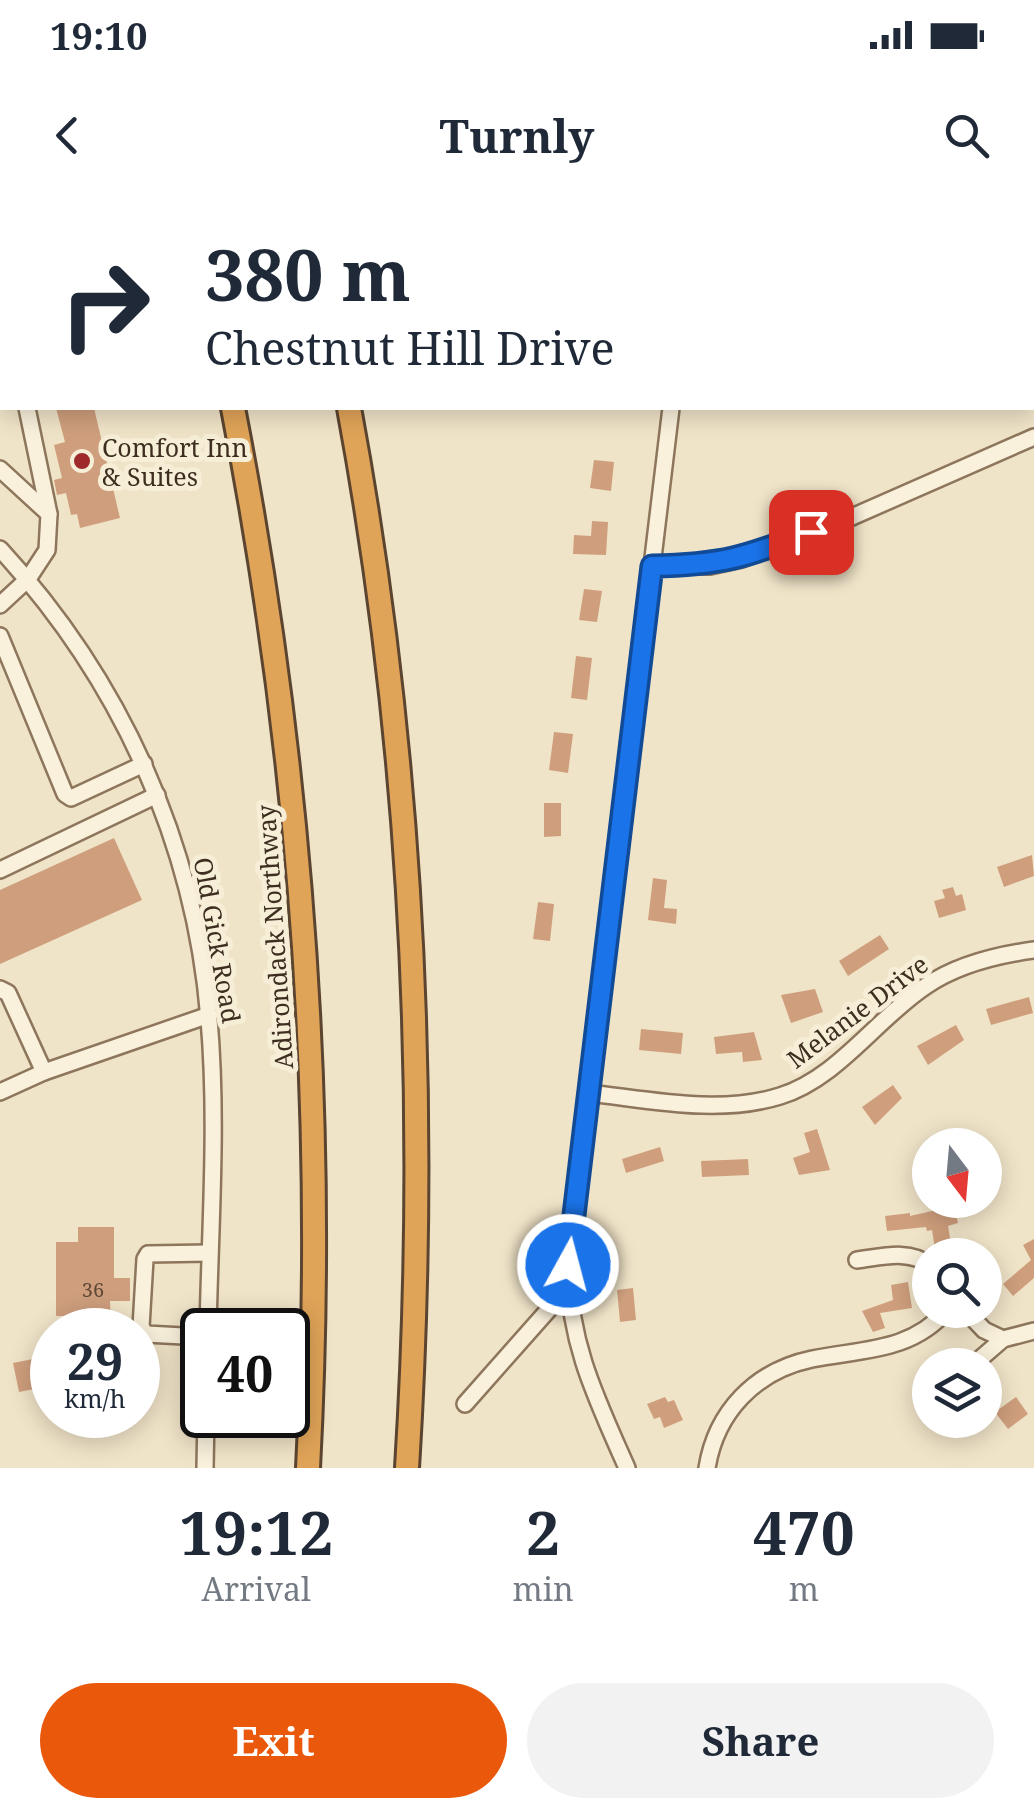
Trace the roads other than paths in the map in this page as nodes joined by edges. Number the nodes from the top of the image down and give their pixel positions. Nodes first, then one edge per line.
1 (27, 410) edge
2 (233, 410) edge
3 (349, 410) edge
4 (671, 410) edge
5 (1034, 437) edge
6 (1, 466) edge
7 (49, 514) junction
8 (0, 550) edge
9 (652, 566) junction
10 (28, 579) junction
11 (0, 605) edge
12 (0, 636) edge
13 (144, 764) junction
14 (157, 795) junction
15 (0, 870) edge
16 (1034, 950) edge
17 (0, 990) edge
18 (209, 1015) junction
19 (44, 1072) junction
20 (0, 1092) edge
21 (590, 1093) junction
22 (209, 1253) junction
23 (912, 1256) edge
24 (857, 1260) dead end
25 (568, 1275) junction
26 (208, 1308) edge
27 (926, 1328) edge
28 (982, 1328) edge
29 (1034, 1331) edge
30 (180, 1336) edge
31 (1002, 1338) junction
32 (991, 1348) edge
33 (464, 1404) dead end
34 (206, 1438) edge
35 (205, 1468) edge
36 (308, 1468) edge
37 (406, 1468) edge
38 (627, 1468) edge
39 (706, 1468) edge

1 - 7 street
2 - 36 highway, Adirondack Northway
3 - 37 highway
4 - 9 street
5 - 9 street
6 - 7 street
7 - 10 street
8 - 10 street, Old Gick Road
9 - 21 street
10 - 11 street
10 - 13 street, Old Gick Road
12 - 13 street
13 - 14 street, Old Gick Road
14 - 15 street
14 - 18 street, Old Gick Road
16 - 21 street, Melanie Drive
17 - 19 street
18 - 19 street
18 - 22 street, Old Gick Road
19 - 20 street
21 - 25 street
22 - 26 street, Old Gick Road
22 - 30 street
23 - 24 street
25 - 33 street
25 - 38 street
27 - 39 street
28 - 31 street
29 - 31 street
31 - 32 street
34 - 35 street

